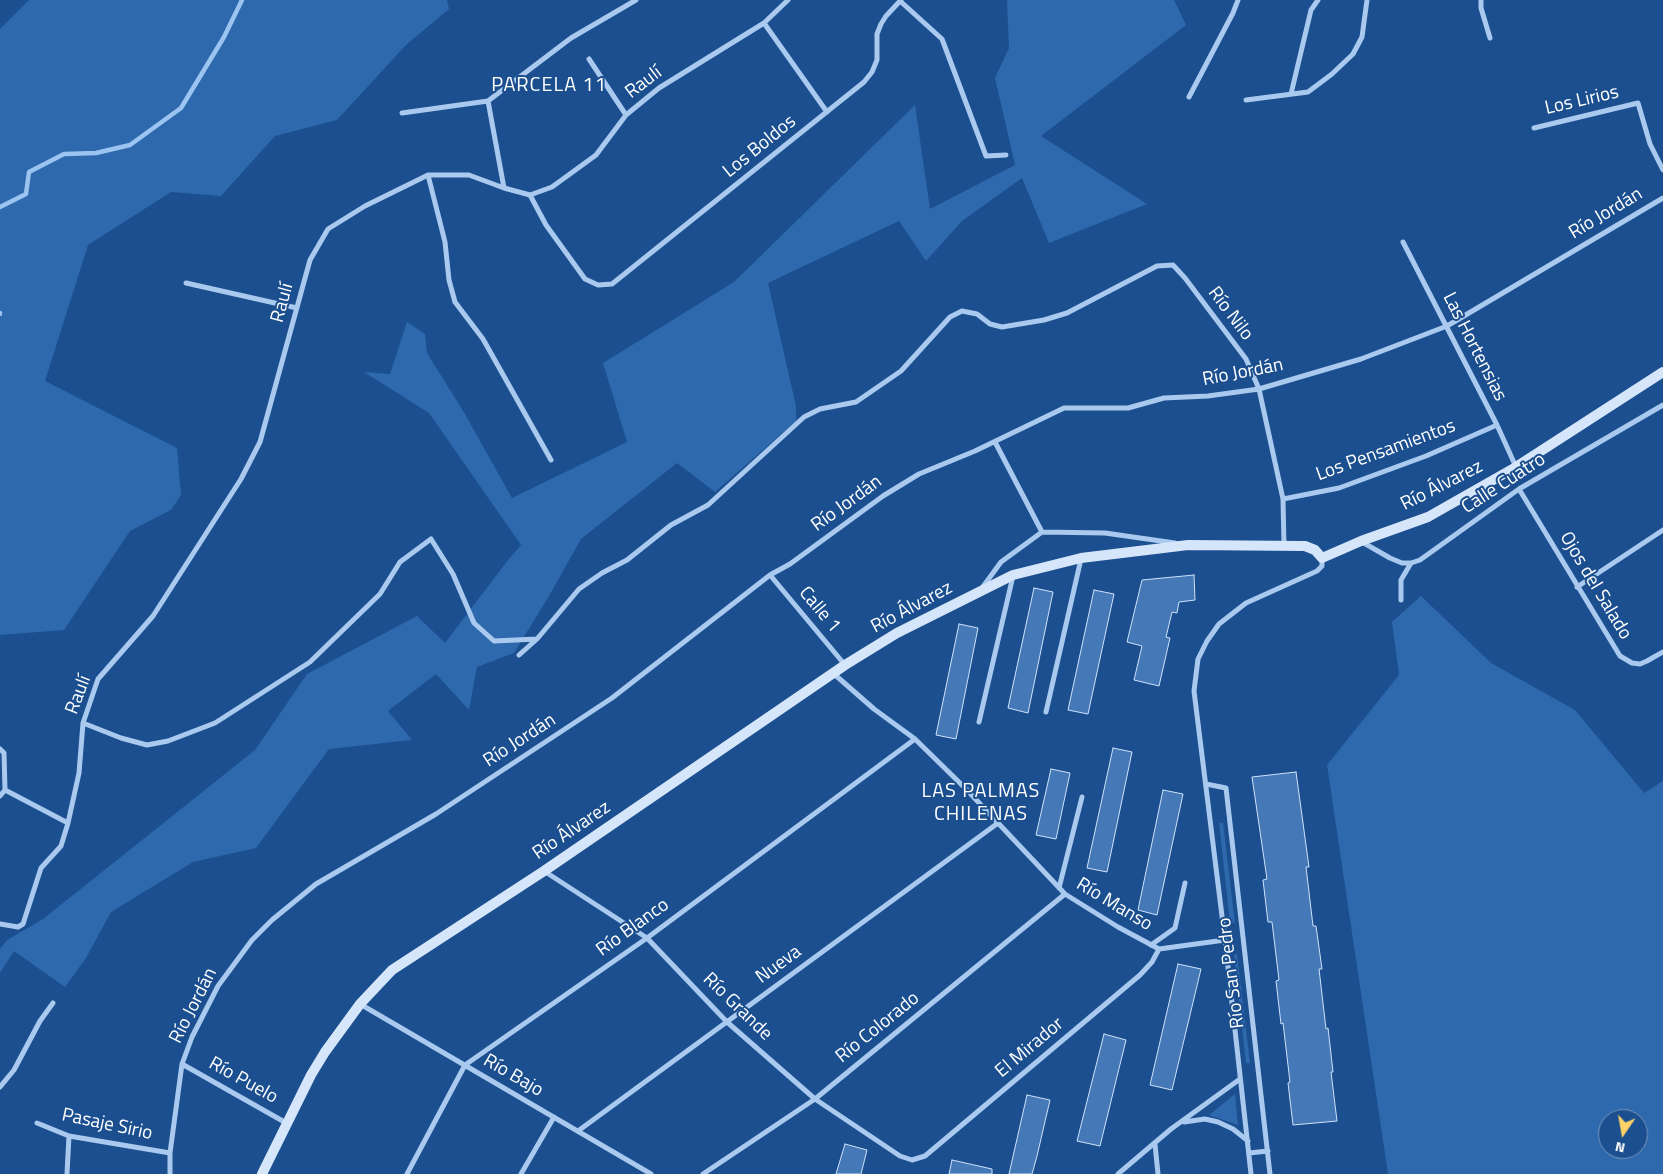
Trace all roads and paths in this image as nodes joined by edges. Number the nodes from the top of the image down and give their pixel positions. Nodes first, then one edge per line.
1 (636, 0) edge
2 (788, 0) edge
3 (900, 0) edge
4 (1238, 0) edge
5 (1318, 0) edge
6 (1367, 0) edge
7 (1481, 0) edge
8 (782, 2) edge
9 (764, 22) junction
10 (1490, 38) dead end
11 (589, 59) dead end
12 (1291, 94) junction
13 (1189, 97) dead end
14 (1246, 100) dead end
15 (488, 101) junction
16 (828, 112) junction
17 (402, 113) dead end
18 (626, 115) junction
19 (1534, 128) dead end
20 (1006, 154) dead end
21 (1663, 170) edge
22 (428, 175) junction
23 (504, 188) junction
24 (530, 195) junction
25 (1663, 198) edge
26 (1403, 242) dead end
27 (186, 283) dead end
28 (297, 308) junction
29 (1447, 326) junction
30 (1663, 372) edge
31 (1259, 389) junction
32 (1663, 405) edge
33 (1497, 425) junction
34 (995, 442) junction
35 (550, 460) dead end
36 (1516, 467) junction
37 (1519, 489) junction
38 (1283, 499) junction
39 (1663, 530) edge
40 (1042, 532) junction
41 (1360, 541) junction
42 (1188, 545) junction
43 (1284, 547) junction
44 (1081, 558) junction
45 (1322, 558) junction
46 (1411, 563) junction
47 (770, 575) junction
48 (1013, 575) junction
49 (1577, 587) junction
50 (978, 593) junction
51 (1401, 600) dead end
52 (537, 639) junction
53 (1663, 652) edge
54 (519, 655) dead end
55 (845, 665) junction
56 (834, 674) junction
57 (1046, 712) dead end
58 (980, 722) dead end
59 (83, 723) junction
60 (915, 739) junction
61 (0, 749) edge
62 (1206, 784) junction
63 (5, 790) junction
64 (0, 796) edge
65 (1082, 797) dead end
66 (68, 823) junction
67 (998, 824) junction
68 (544, 871) junction
69 (1185, 883) dead end
70 (1059, 888) junction
71 (1065, 894) junction
72 (0, 924) edge
73 (647, 938) junction
74 (1225, 940) junction
75 (1150, 945) junction
76 (1159, 949) junction
77 (53, 1002) dead end
78 (360, 1004) junction
79 (727, 1022) junction
80 (182, 1064) junction
81 (466, 1066) junction
82 (1240, 1079) junction
83 (0, 1087) edge
84 (815, 1099) junction
85 (554, 1117) junction
86 (1181, 1123) junction
87 (38, 1124) dead end
88 (288, 1124) junction
89 (578, 1132) junction
90 (68, 1136) junction
91 (1248, 1141) junction
92 (1155, 1144) junction
93 (1268, 1151) junction
94 (170, 1153) junction
95 (1249, 1153) junction
96 (912, 1160) joint
97 (643, 1172) edge
98 (67, 1174) edge
99 (170, 1174) edge
100 (262, 1174) edge
101 (407, 1174) edge
102 (521, 1174) edge
103 (651, 1174) edge
104 (703, 1174) edge
105 (1118, 1174) edge
106 (1158, 1174) edge
107 (1251, 1174) edge
108 (1270, 1174) edge

1 - 15 street
2 - 8 street, Raulí
3 - 16 street, Los Boldos
3 - 20 street
4 - 13 street
5 - 12 street
6 - 12 street
7 - 10 street
8 - 9 street, Raulí
9 - 16 street
9 - 18 street, Raulí
11 - 18 street
12 - 14 street
15 - 17 street
15 - 23 street
16 - 24 street, Los Boldos
18 - 24 street, Raulí
19 - 21 street, Los Lirios
22 - 23 street, Raulí
22 - 28 street, Raulí
22 - 35 street
23 - 24 street, Raulí
25 - 29 street, Río Jordán
26 - 29 street, Las Hortensias
27 - 28 street
28 - 59 street, Raulí
29 - 31 street, Río Jordán
29 - 33 street, Las Hortensias
30 - 36 street, Río Álvarez
31 - 34 street, Río Jordán
31 - 38 street, Río Nilo
31 - 52 street, Río Nilo
32 - 37 street, Calle Cuatro
33 - 36 street, Las Hortensias
33 - 38 street, Los Pensamientos
34 - 40 street
34 - 47 street, Río Jordán
36 - 41 street, Río Álvarez
37 - 46 street, Calle Cuatro
37 - 49 street, Ojos del Salado
38 - 43 street, Río Nilo
39 - 49 street
40 - 42 street, Río Álvarez
40 - 50 street, Río Álvarez
41 - 45 street, Río Álvarez
41 - 46 street
42 - 43 street, Río Álvarez
42 - 44 street, Río Álvarez
43 - 45 street, Río Álvarez
44 - 48 street, Río Álvarez
44 - 57 street
45 - 62 street, Río San Pedro
46 - 51 street
47 - 55 street, Calle 1
47 - 80 street, Río Jordán
48 - 50 street, Río Álvarez
48 - 58 street
49 - 53 street, Ojos del Salado
50 - 55 street, Río Álvarez
52 - 54 street
52 - 59 street
55 - 56 street, Río Álvarez
56 - 60 street, Río Manso
56 - 68 street, Río Álvarez
59 - 66 street, Raulí
60 - 67 street, Río Manso
60 - 73 street, Río Blanco
61 - 63 street
62 - 74 street, Río San Pedro
62 - 93 street, Río San Pedro
63 - 64 street
63 - 66 street
65 - 70 street
66 - 72 street, Raulí
67 - 70 street, Río Manso
67 - 79 street, Nueva
68 - 73 street, Río Grande
68 - 78 street, Río Álvarez
69 - 75 street
70 - 71 street, Río Manso
71 - 75 street, Río Manso
71 - 84 street, Río Colorado
73 - 79 street, Río Grande
73 - 81 street, Río Blanco
74 - 76 street, Río Manso
74 - 82 street, Río San Pedro
75 - 76 street, Río Manso
76 - 96 street, El Mirador
77 - 83 street
78 - 81 street, Río Bajo
78 - 88 street, Río Álvarez
79 - 84 street, Río Grande
79 - 89 street, Nueva
80 - 88 street, Río Puelo
80 - 94 street, Río Jordán
81 - 85 street, Río Bajo
81 - 101 street, Río Blanco
82 - 86 street
82 - 91 street, Río San Pedro
84 - 96 street, Río Grande
84 - 104 street, Río Colorado
85 - 89 street, Río Bajo
85 - 102 street
86 - 91 street
86 - 92 street
87 - 90 street, Pasaje Sirio
88 - 100 street, Río Álvarez
89 - 97 street, Río Bajo
90 - 94 street, Pasaje Sirio
90 - 98 street
91 - 95 street, Río San Pedro
92 - 105 street
92 - 106 street
93 - 95 street
93 - 108 street, Río San Pedro
94 - 99 street, Río Jordán
95 - 107 street, Río San Pedro
97 - 103 street, Río Bajo

